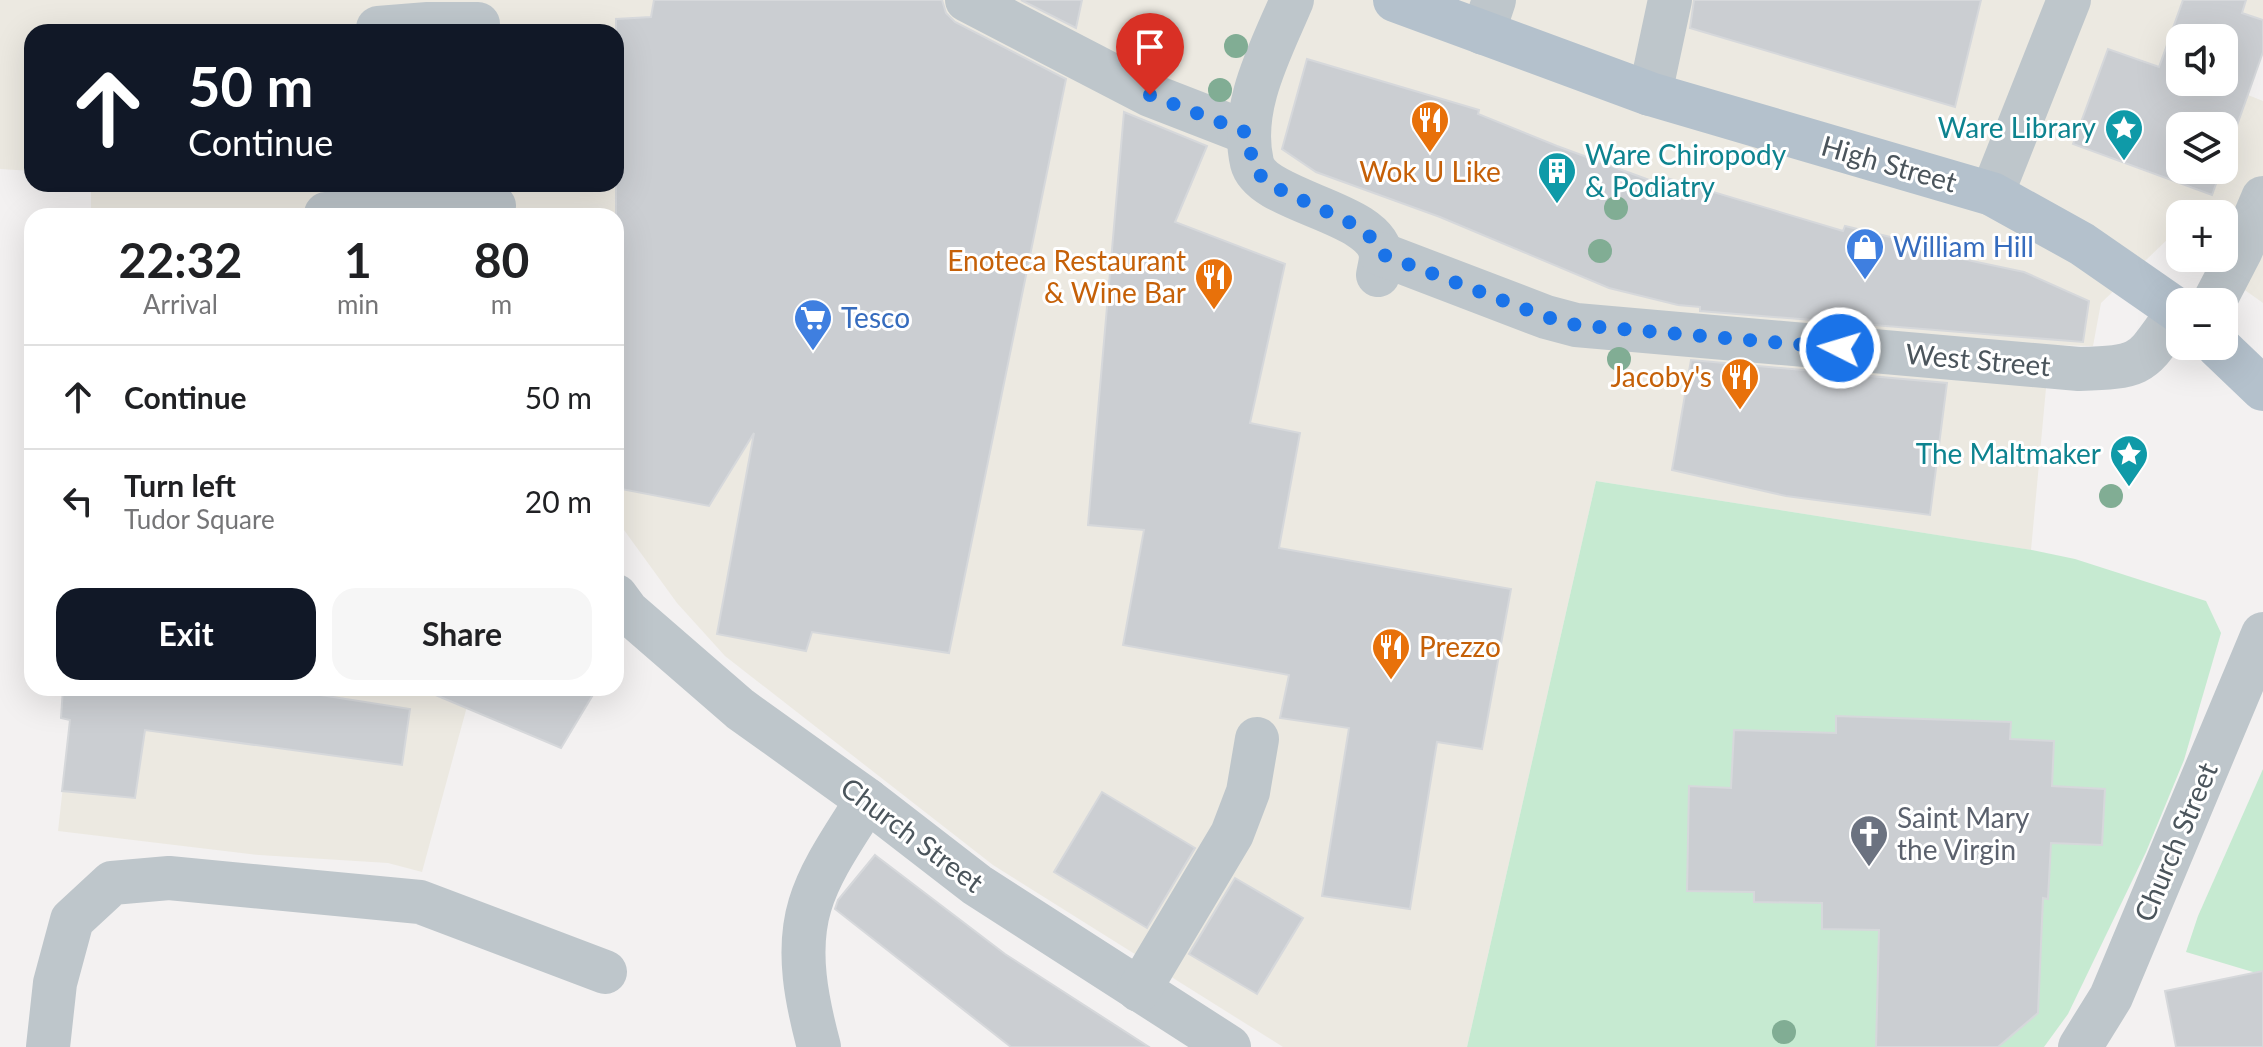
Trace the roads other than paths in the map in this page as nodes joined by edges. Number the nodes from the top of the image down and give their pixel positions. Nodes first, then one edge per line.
1 (967, 0) edge
2 (1292, 0) edge
3 (1670, 0) edge
4 (2069, 0) edge
5 (1399, 1) edge
6 (1489, 16) edge
7 (477, 19) edge
8 (428, 24) edge
9 (1650, 94) junction
10 (1248, 133) junction
11 (1992, 194) junction
12 (2263, 198) edge
13 (493, 202) edge
14 (410, 208) edge
15 (2208, 288) edge
16 (2166, 293) edge
17 (2166, 335) edge
18 (2233, 360) edge
19 (2263, 389) edge
20 (624, 607) edge
21 (2263, 634) edge
22 (1257, 739) dead end
23 (867, 800) junction
24 (605, 972) dead end
25 (1139, 990) junction
26 (48, 1047) edge
27 (819, 1047) edge
28 (1229, 1047) edge
29 (2080, 1047) edge

1 - 10 street
2 - 10 street
3 - 9 street
4 - 11 street
5 - 6 main road, High Street
6 - 9 main road, High Street
7 - 8 street
9 - 11 main road, High Street
10 - 17 street, West Street
11 - 16 main road, High Street
12 - 15 street, West Street
13 - 14 street
18 - 19 main road
20 - 23 street, Church Street
21 - 29 street, Church Street
22 - 25 street
23 - 25 street, Church Street
23 - 27 street
24 - 26 street
25 - 28 street, Church Street

